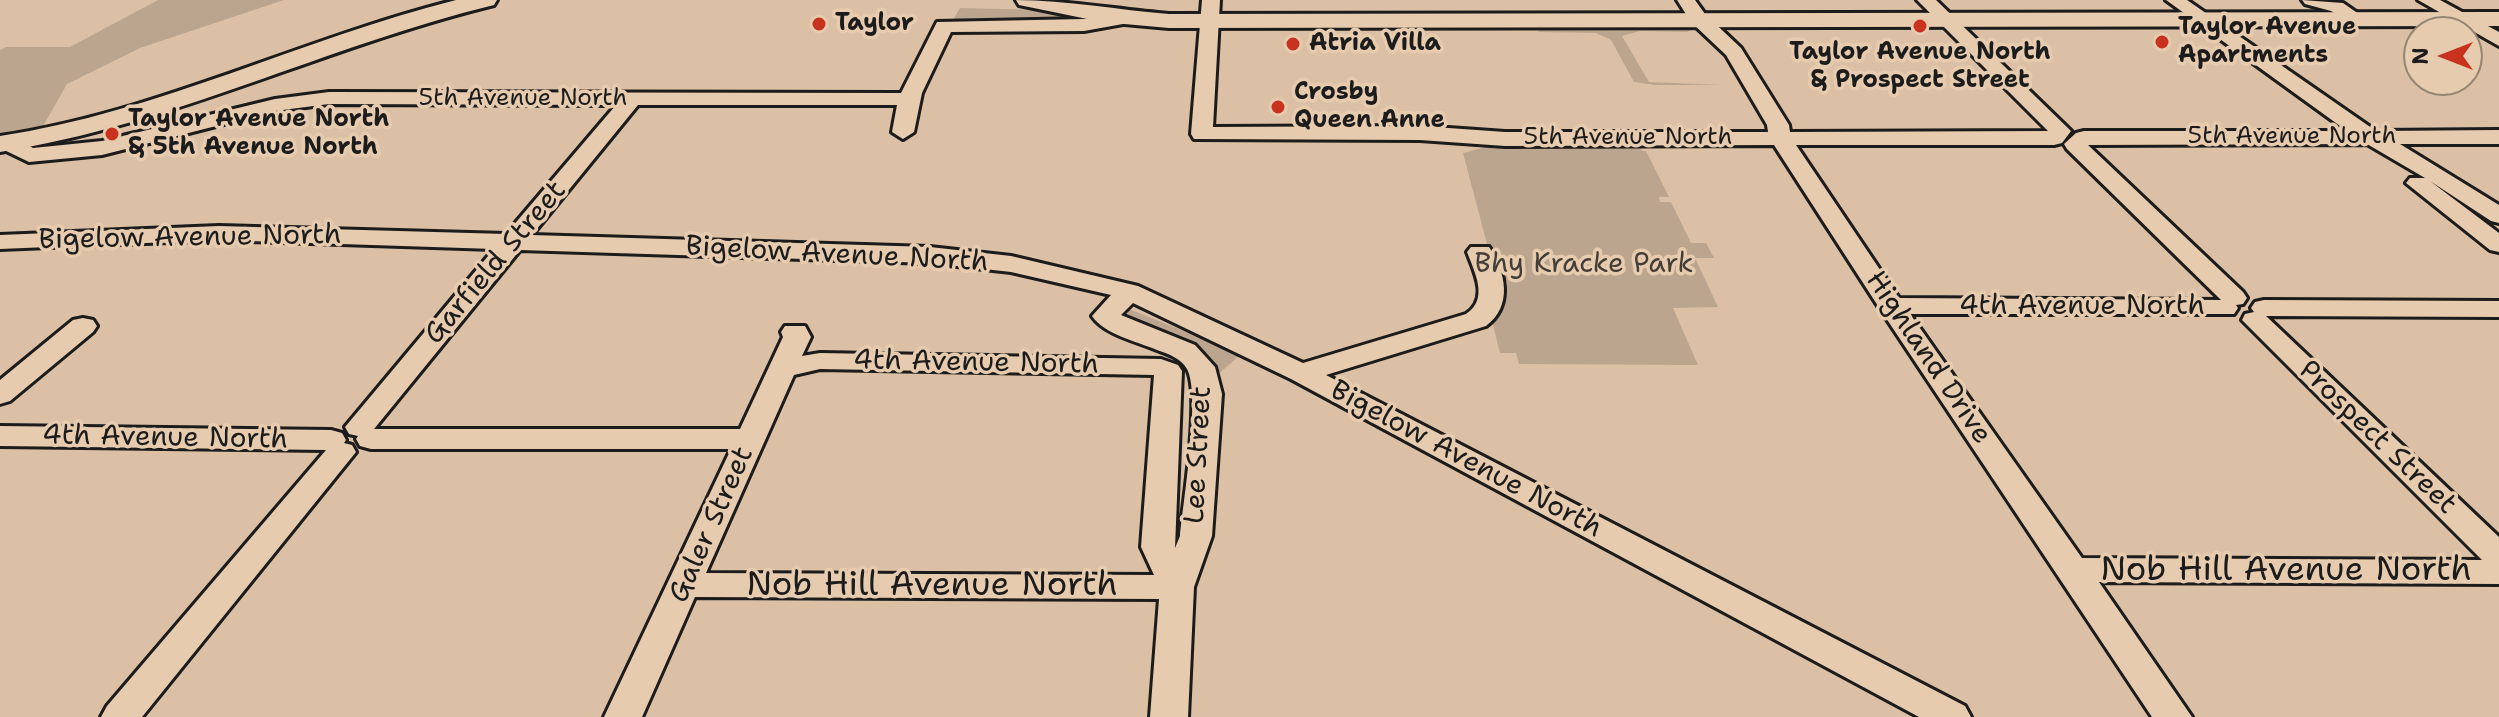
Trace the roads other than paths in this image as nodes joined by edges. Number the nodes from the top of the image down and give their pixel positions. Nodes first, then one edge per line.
1 (486, 0) edge
2 (1027, 0) edge
3 (1926, 0) edge
4 (2175, 0) edge
5 (2311, 0) edge
6 (2427, 0) edge
7 (1692, 9) edge
8 (1210, 10) edge
9 (2456, 16) edge
10 (1127, 18) junction
11 (1944, 18) junction
12 (2201, 19) junction
13 (2357, 19) junction
14 (2403, 19) edge
15 (632, 99) junction
16 (910, 99) junction
17 (903, 132) dead end
18 (2369, 136) junction
19 (1780, 137) junction
20 (2499, 137) edge
21 (2068, 138) junction
22 (4, 144) edge
23 (2499, 216) edge
24 (0, 242) edge
25 (514, 242) junction
26 (2499, 245) edge
27 (1480, 252) dead end
28 (1129, 292) junction
29 (2230, 303) junction
30 (1891, 306) junction
31 (2499, 309) edge
32 (2260, 314) junction
33 (83, 326) dead end
34 (795, 332) dead end
35 (783, 369) junction
36 (1168, 371) joint
37 (1301, 373) junction
38 (0, 395) edge
39 (0, 436) edge
40 (351, 439) junction
41 (751, 439) junction
42 (2499, 557) edge
43 (2072, 570) junction
44 (2499, 572) edge
45 (686, 585) junction
46 (1177, 587) junction
47 (120, 717) edge
48 (623, 717) edge
49 (1169, 717) edge
50 (1952, 717) edge
51 (2173, 717) edge

1 - 22 street
2 - 10 street
3 - 11 street
4 - 12 street
5 - 13 street
6 - 9 street
7 - 8 street
7 - 11 street
7 - 19 street, Highland Drive
8 - 10 street
8 - 19 street, 5th Avenue North
10 - 16 street
11 - 12 street
11 - 21 street
12 - 13 street
12 - 18 street
13 - 14 street
15 - 16 street, 5th Avenue North
15 - 22 street, 5th Avenue North
15 - 25 street, Garfield Street
16 - 17 street
18 - 20 street, 5th Avenue North
18 - 21 street, 5th Avenue North
18 - 23 street
18 - 26 street
19 - 21 street, 5th Avenue North
19 - 30 street, Highland Drive
21 - 29 street
24 - 25 street, Bigelow Avenue North
25 - 28 street, Bigelow Avenue North
25 - 40 street, Garfield Street
27 - 37 street
28 - 37 street, Bigelow Avenue North
28 - 46 street, Lee Street
29 - 30 street, 4th Avenue North
29 - 32 street
30 - 43 street, Highland Drive
31 - 32 street
32 - 42 street, Prospect Street
33 - 38 street
34 - 35 street, Galer Street
35 - 36 street, 4th Avenue North
35 - 41 street, Galer Street
36 - 46 street, Lee Street
37 - 50 street, Bigelow Avenue North
39 - 40 street, 4th Avenue North
40 - 41 street, 4th Avenue North
40 - 47 street, Garfield Street
41 - 45 street, Galer Street
43 - 44 street, Nob Hill Avenue North
43 - 51 street, Highland Drive
45 - 46 street, Nob Hill Avenue North
45 - 48 street, Galer Street
46 - 49 street, Lee Street

